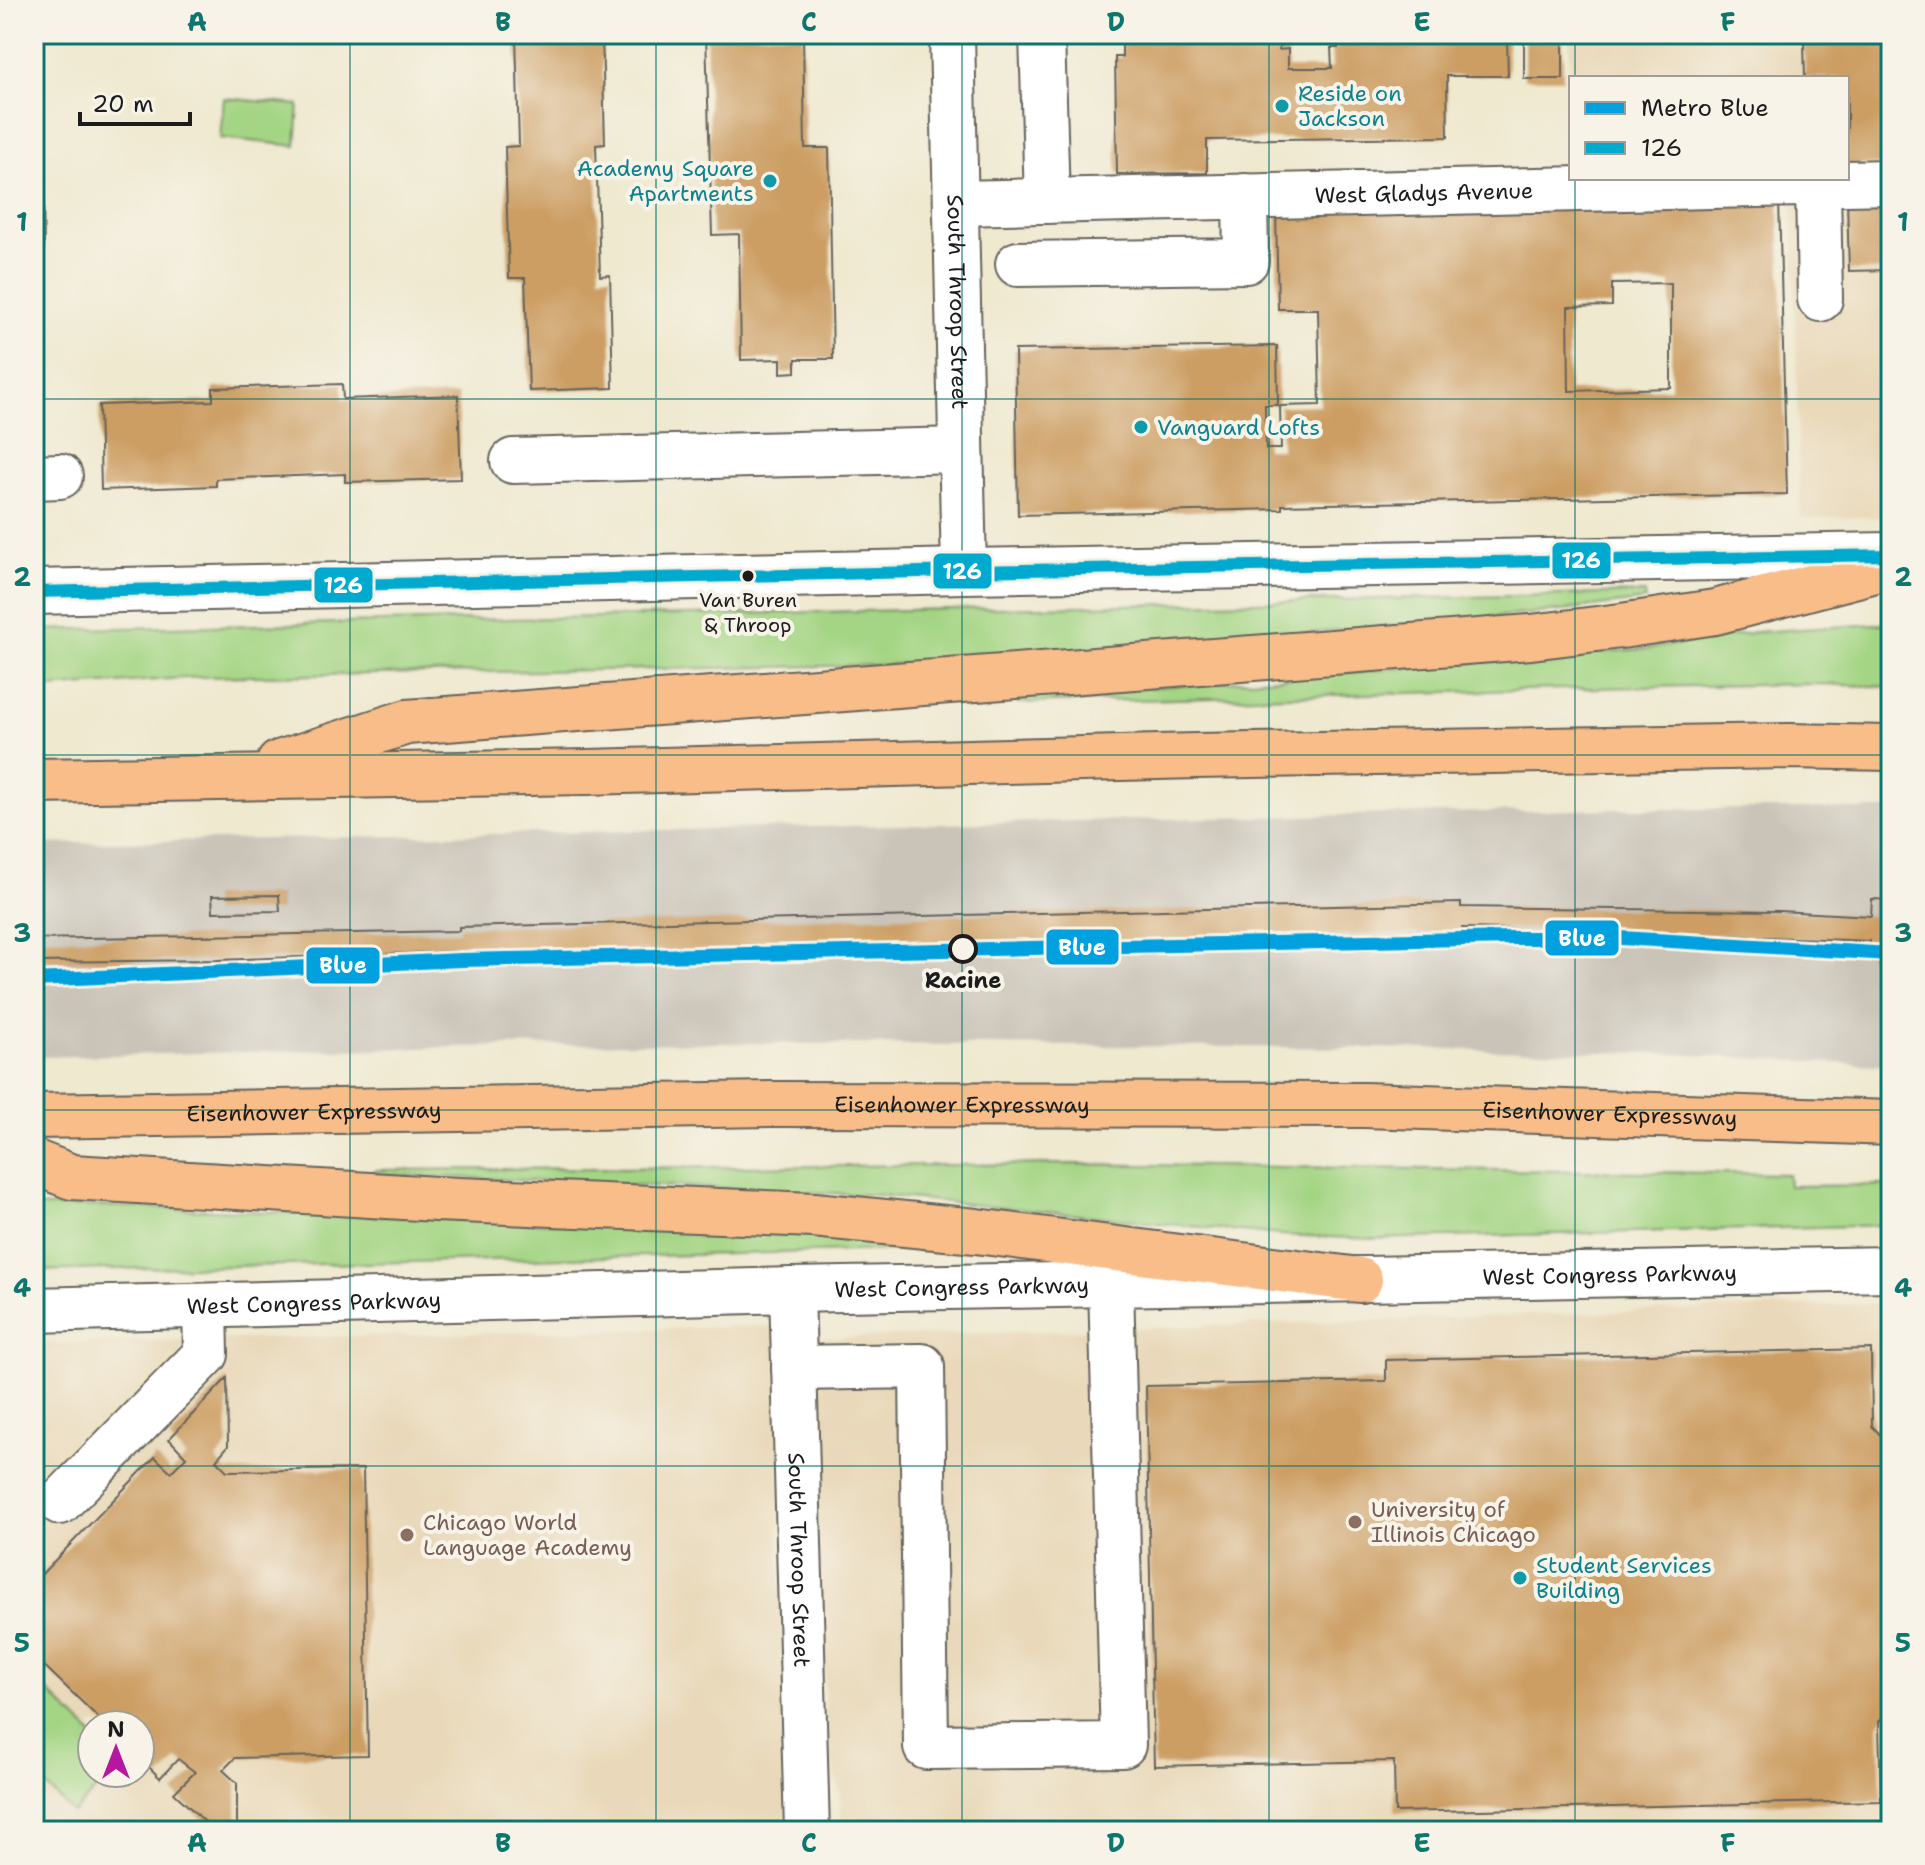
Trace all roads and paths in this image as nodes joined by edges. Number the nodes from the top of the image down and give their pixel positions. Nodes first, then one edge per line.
1 (952, 34) edge
2 (1042, 34) edge
3 (1891, 182) edge
4 (1818, 184) junction
5 (1245, 196) junction
6 (1047, 201) junction
7 (956, 203) junction
8 (957, 265) junction
9 (1820, 299) dead end
10 (961, 450) junction
11 (513, 461) dead end
12 (1891, 555) edge
13 (1891, 566) edge
14 (964, 571) junction
15 (34, 592) edge
16 (1891, 748) edge
17 (236, 777) junction
18 (34, 781) edge
19 (34, 1116) edge
20 (1891, 1123) edge
21 (34, 1162) edge
22 (1891, 1269) edge
23 (1360, 1280) junction
24 (1111, 1284) junction
25 (792, 1290) junction
26 (205, 1306) junction
27 (34, 1310) edge
28 (794, 1368) junction
29 (60, 1502) dead end
30 (807, 1831) edge

1 - 7 street, South Throop Street
2 - 6 street
3 - 4 street, West Gladys Avenue
4 - 5 street, West Gladys Avenue
4 - 9 street
5 - 6 street, West Gladys Avenue
5 - 8 street
6 - 7 street, West Gladys Avenue
7 - 8 street, South Throop Street
8 - 10 street, South Throop Street
10 - 11 street
10 - 14 street, South Throop Street
12 - 14 street
13 - 17 highway
14 - 15 street
16 - 17 highway
17 - 18 highway
19 - 20 highway, Eisenhower Expressway
21 - 23 highway
22 - 23 street, West Congress Parkway
23 - 24 street, West Congress Parkway
24 - 25 street, West Congress Parkway
24 - 28 street
25 - 26 street, West Congress Parkway
25 - 28 street, South Throop Street
26 - 27 street, West Congress Parkway
26 - 29 street
28 - 30 street, South Throop Street

